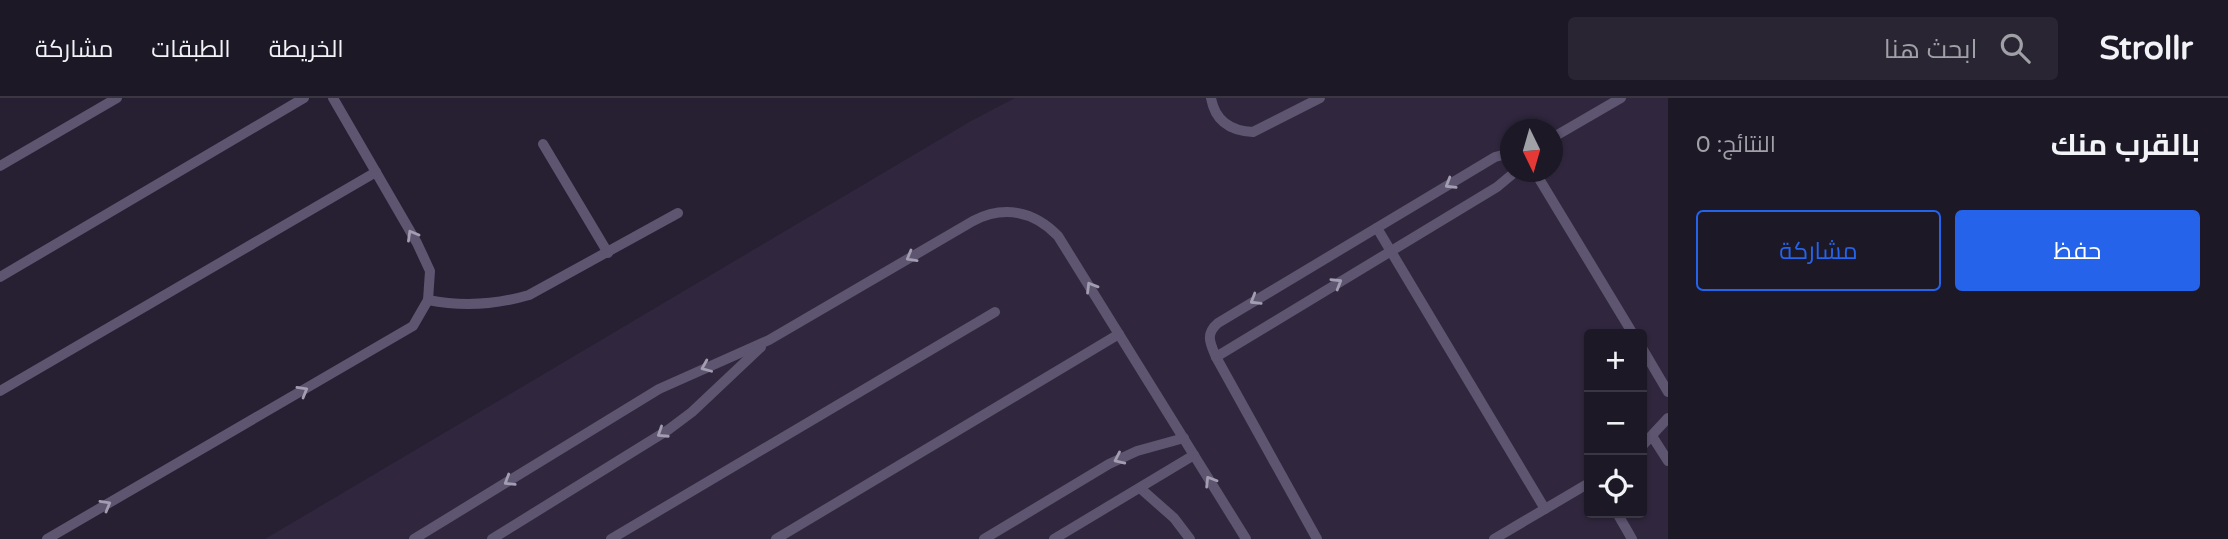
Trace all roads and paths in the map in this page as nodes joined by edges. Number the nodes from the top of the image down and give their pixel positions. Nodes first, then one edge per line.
1 (117, 98) edge
2 (304, 98) edge
3 (333, 98) edge
4 (1211, 98) edge
5 (1320, 98) edge
6 (1621, 98) edge
7 (1304, 102) edge
8 (1563, 132) edge
9 (543, 144) dead end
10 (1500, 156) edge
11 (0, 166) edge
12 (376, 172) junction
13 (1503, 182) edge
14 (1541, 182) edge
15 (678, 213) dead end
16 (1377, 228) junction
17 (1391, 251) junction
18 (608, 253) junction
19 (0, 277) edge
20 (428, 300) junction
21 (995, 312) dead end
22 (1630, 329) edge
23 (1119, 334) junction
24 (768, 340) junction
25 (1647, 356) edge
26 (1216, 357) junction
27 (0, 391) edge
28 (1668, 391) edge
29 (1668, 418) edge
30 (1653, 436) junction
31 (1184, 438) junction
32 (1647, 441) edge
33 (1194, 455) junction
34 (1668, 461) edge
35 (1584, 486) edge
36 (1140, 488) junction
37 (1545, 509) junction
38 (1620, 518) edge
39 (47, 539) edge
40 (414, 539) edge
41 (492, 539) edge
42 (611, 539) edge
43 (776, 539) edge
44 (984, 539) edge
45 (1054, 539) edge
46 (1190, 539) edge
47 (1246, 539) edge
48 (1317, 539) edge
49 (1494, 539) edge
50 (1632, 539) edge

1 - 11 lane
2 - 19 lane
3 - 12 lane
4 - 7 lane
5 - 7 lane
6 - 8 lane
9 - 18 lane
10 -> 16 lane
20 -> 12 lane
12 - 27 lane
13 - 17 lane
14 - 22 lane
15 - 18 lane
16 - 17 lane
16 -> 26 lane
26 -> 17 lane
17 - 37 lane
18 - 20 lane
39 -> 20 lane
21 - 42 lane
23 -> 24 lane
23 - 31 lane
23 - 43 lane
24 -> 40 lane
24 -> 41 lane
25 - 28 lane
26 - 48 lane
29 - 30 lane
30 - 32 lane
30 - 34 lane
31 - 33 lane
31 -> 44 lane
33 - 36 lane
47 -> 33 lane
35 - 37 lane
36 - 45 lane
36 - 46 lane
37 - 49 lane
38 - 50 lane

